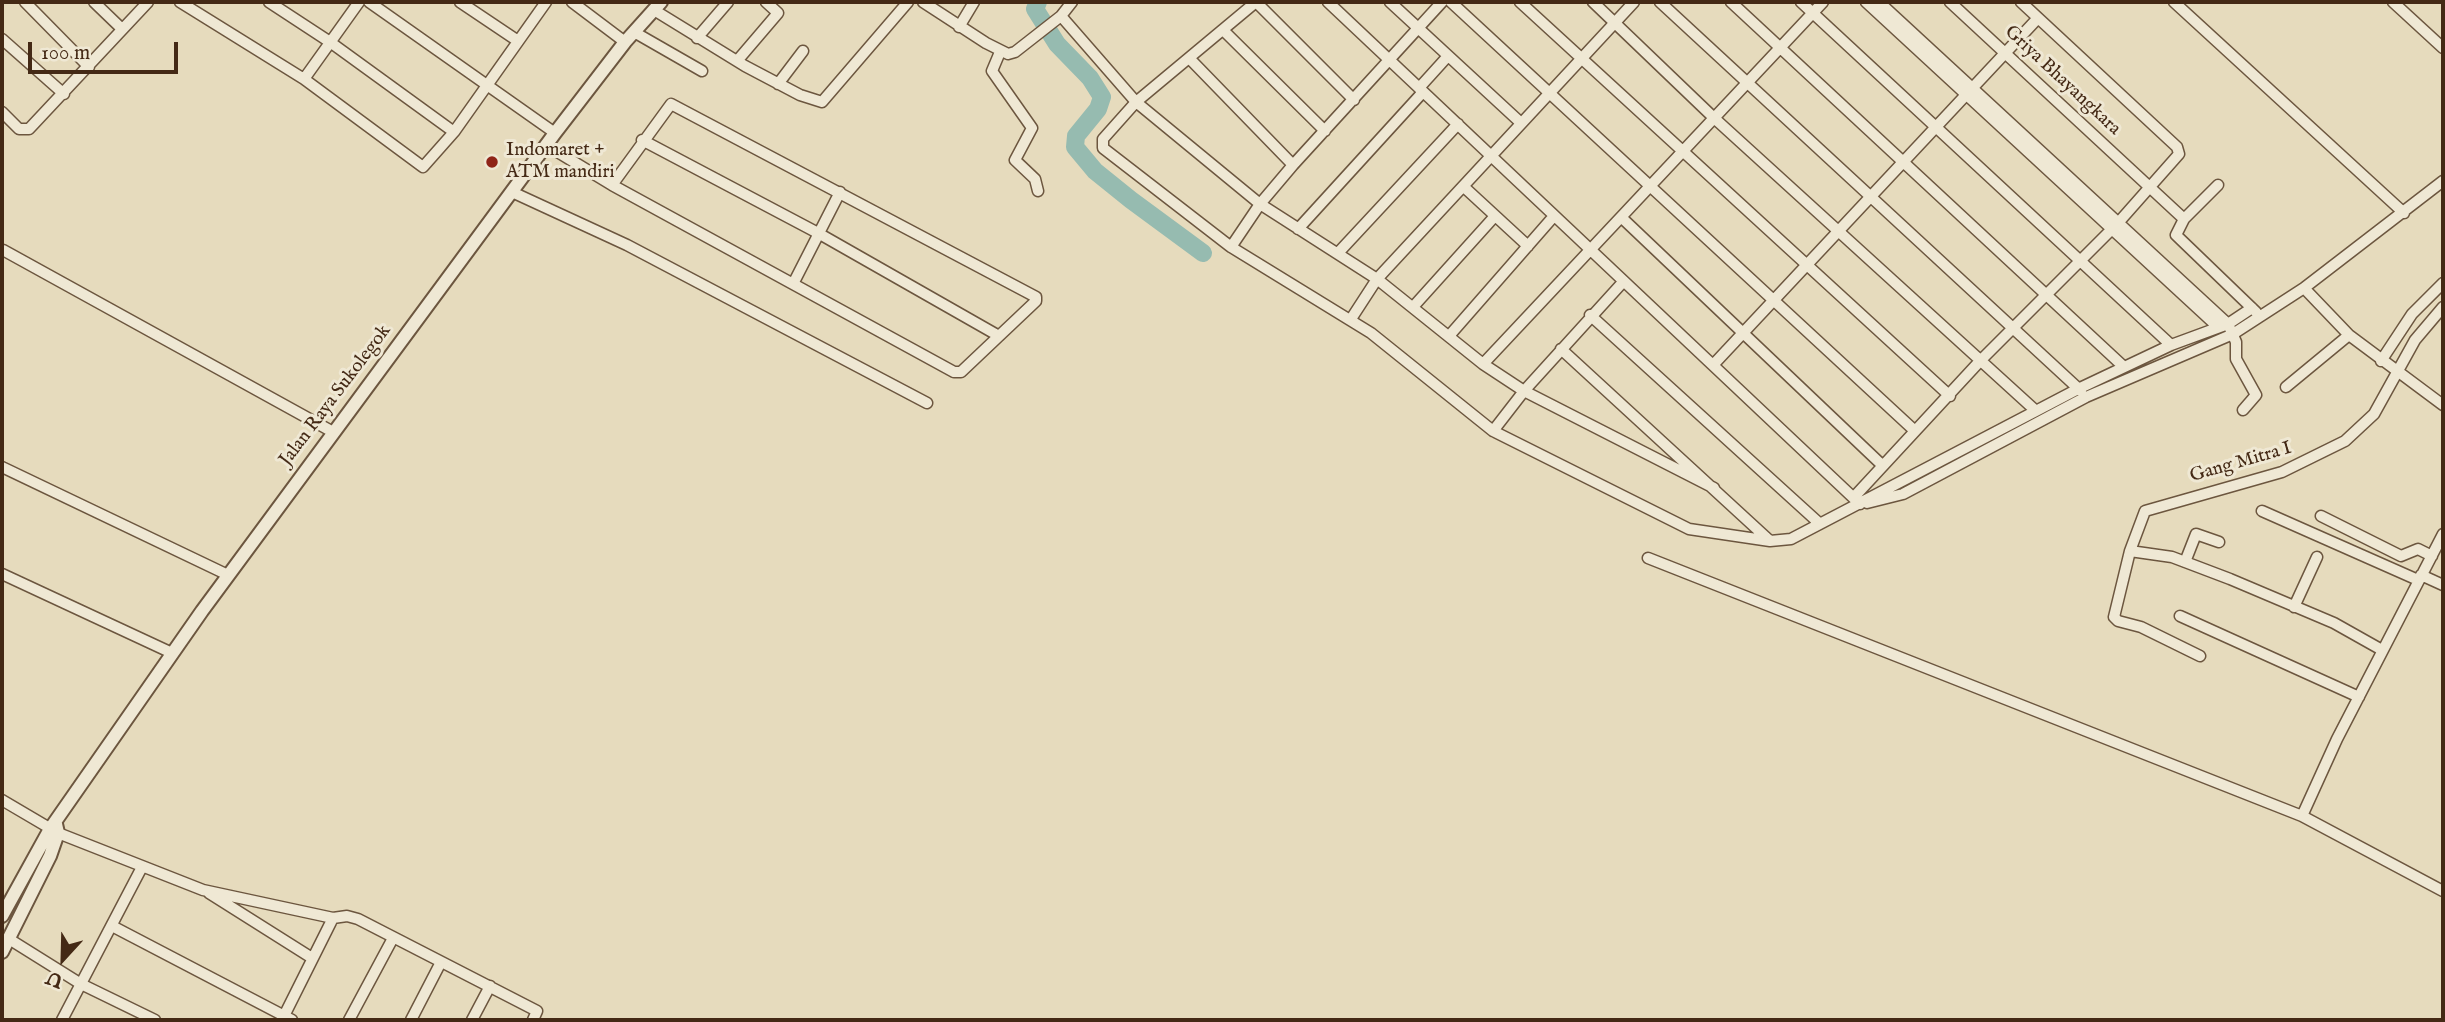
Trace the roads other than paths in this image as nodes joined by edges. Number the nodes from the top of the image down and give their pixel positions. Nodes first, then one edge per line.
1 (25, 2) edge
2 (93, 2) edge
3 (148, 2) edge
4 (180, 2) edge
5 (268, 2) edge
6 (359, 2) edge
7 (369, 2) edge
8 (460, 2) edge
9 (546, 2) edge
10 (572, 2) edge
11 (728, 2) edge
12 (766, 2) edge
13 (908, 2) edge
14 (923, 2) edge
15 (974, 2) edge
16 (1072, 2) edge
17 (1256, 2) edge
18 (1328, 2) edge
19 (1390, 2) edge
20 (1442, 2) edge
21 (1451, 2) edge
22 (1520, 2) edge
23 (1593, 2) edge
24 (1634, 2) edge
25 (1660, 2) edge
26 (1731, 2) edge
27 (1801, 2) edge
28 (1823, 2) edge
29 (1866, 2) edge
30 (1879, 2) edge
31 (1950, 2) edge
32 (2021, 2) edge
33 (2174, 2) edge
34 (2393, 2) edge
35 (657, 6) edge
36 (1813, 13) junction
37 (1061, 16) junction
38 (2038, 18) junction
39 (1615, 22) junction
40 (959, 27) junction
41 (1419, 28) junction
42 (122, 29) junction
43 (1223, 30) junction
44 (634, 32) junction
45 (697, 38) junction
46 (2, 39) edge
47 (518, 41) junction
48 (330, 42) junction
49 (625, 42) junction
50 (1781, 48) junction
51 (2443, 48) edge
52 (803, 51) dead end
53 (1000, 52) junction
54 (2006, 53) junction
55 (1448, 56) junction
56 (1580, 57) junction
57 (1189, 58) junction
58 (1390, 60) junction
59 (737, 61) junction
60 (89, 66) junction
61 (702, 71) dead end
62 (304, 79) junction
63 (1746, 82) junction
64 (778, 84) junction
65 (488, 86) junction
66 (1421, 90) junction
67 (1970, 91) junction
68 (1549, 92) junction
69 (64, 94) junction
70 (1354, 100) junction
71 (1136, 102) junction
72 (2, 113) edge
73 (1713, 117) junction
74 (1521, 123) junction
75 (1458, 124) junction
76 (1938, 127) junction
77 (1325, 131) junction
78 (454, 132) junction
79 (555, 133) junction
80 (642, 141) junction
81 (546, 145) junction
82 (1683, 151) junction
83 (1490, 155) junction
84 (1905, 163) junction
85 (1293, 165) junction
86 (2443, 181) edge
87 (612, 185) junction
88 (2218, 185) dead end
89 (1649, 186) junction
90 (2151, 186) junction
91 (1464, 187) junction
92 (1038, 191) dead end
93 (512, 192) junction
94 (840, 192) junction
95 (1873, 196) junction
96 (1260, 204) junction
97 (2404, 213) junction
98 (1495, 216) junction
99 (1554, 216) junction
100 (1621, 217) junction
101 (2184, 219) junction
102 (2114, 226) junction
103 (1298, 229) junction
104 (1842, 230) junction
105 (818, 233) junction
106 (1528, 246) junction
107 (1231, 247) junction
108 (1588, 249) junction
109 (3, 250) edge
110 (1338, 253) junction
111 (2082, 261) junction
112 (1808, 265) junction
113 (1377, 279) junction
114 (1623, 282) junction
115 (2443, 283) edge
116 (793, 284) junction
117 (2305, 288) junction
118 (2048, 296) junction
119 (1775, 300) junction
120 (1413, 307) junction
121 (2443, 307) edge
122 (2252, 308) junction
123 (1590, 315) junction
124 (2261, 317) junction
125 (1351, 319) junction
126 (2223, 326) junction
127 (2013, 328) junction
128 (1745, 332) junction
129 (2233, 334) junction
130 (2349, 335) junction
131 (999, 336) junction
132 (1448, 337) junction
133 (2171, 345) junction
134 (1561, 349) junction
135 (1980, 361) junction
136 (2382, 362) junction
137 (1483, 364) junction
138 (1713, 365) junction
139 (2124, 367) junction
140 (2397, 373) junction
141 (2286, 387) dead end
142 (1524, 391) junction
143 (2082, 393) junction
144 (1950, 396) junction
145 (927, 403) dead end
146 (2443, 405) edge
147 (2243, 410) dead end
148 (2036, 411) junction
149 (1493, 431) junction
150 (1915, 431) junction
151 (333, 432) junction
152 (1882, 465) junction
153 (2, 467) edge
154 (1714, 488) junction
155 (1858, 502) junction
156 (2262, 511) dead end
157 (2321, 516) dead end
158 (1819, 523) junction
159 (2443, 534) edge
160 (1770, 541) junction
161 (2219, 542) dead end
162 (2130, 551) junction
163 (2317, 556) dead end
164 (2432, 556) junction
165 (1648, 558) dead end
166 (2185, 562) junction
167 (2, 574) edge
168 (228, 575) junction
169 (2419, 578) junction
170 (2443, 585) edge
171 (2294, 607) junction
172 (2180, 616) dead end
173 (2382, 650) junction
174 (172, 653) junction
175 (2200, 656) dead end
176 (2359, 696) junction
177 (2, 800) edge
178 (2302, 816) junction
179 (54, 828) junction
180 (142, 867) junction
181 (203, 890) junction
182 (2443, 891) edge
183 (2, 916) edge
184 (333, 918) junction
185 (112, 926) junction
186 (393, 938) junction
187 (9, 939) junction
188 (2, 952) edge
189 (312, 958) junction
190 (441, 962) junction
191 (81, 984) junction
192 (490, 986) junction
193 (286, 1019) edge
194 (62, 1020) edge
195 (155, 1020) edge
196 (349, 1020) edge
197 (411, 1020) edge
198 (472, 1020) edge
199 (533, 1020) edge

1 - 60 street
2 - 42 street
3 - 42 street
4 - 62 street
5 - 48 street
6 - 48 street
7 - 65 street
8 - 47 street
9 - 47 street
10 - 49 street
11 - 45 street
12 - 59 street
13 - 64 street
14 - 40 street
15 - 40 street
16 - 37 street
17 - 43 street
17 - 70 street
18 - 58 street
19 - 41 street
20 - 41 street
21 - 68 street
22 - 56 street
23 - 39 street
24 - 39 street
25 - 63 street
26 - 50 street
27 - 36 street
28 - 36 street
29 - 67 street
30 - 67 street
31 - 54 street, Griya Bhayangkara
32 - 38 street, Griya Bhayangkara
33 - 97 street
34 - 51 street
35 - 44 street, Jalan Raya Sukolegok
35 - 45 street
36 - 50 street
36 - 76 street
37 - 53 street
37 - 71 street
38 - 54 street
38 - 90 street, Griya Bhayangkara
39 - 56 street
39 - 73 street
40 - 53 street
41 - 55 street
41 - 58 street
42 - 60 street
43 - 57 street
43 - 77 street
44 - 49 street, Jalan Raya Sukolegok
44 - 61 street
45 - 59 street
46 - 69 street
47 - 65 street
48 - 62 street
48 - 78 street
49 - 79 street, Jalan Raya Sukolegok
50 - 63 street
50 - 84 street
52 - 64 street
53 - 92 street
54 - 67 street
54 - 90 street, Griya Bhayangkara
55 - 66 street
55 - 74 street
56 - 68 street
56 - 82 street
57 - 71 street
57 - 85 street
58 - 66 street
58 - 70 street
59 - 64 street
60 - 69 street
62 - 78 street
63 - 73 street
63 - 95 street
65 - 78 street
65 - 79 street
66 - 75 street
66 - 103 street
67 - 76 street
67 - 102 street
68 - 74 street
68 - 89 street
69 - 72 street
70 - 77 street
71 - 96 street
71 - 107 street
73 - 82 street
73 - 104 street
74 - 83 street
75 - 83 street
75 - 110 street
76 - 84 street
76 - 111 street
77 - 85 street
79 - 81 street, Jalan Raya Sukolegok
80 - 87 street
80 - 94 street
80 - 105 street
81 - 87 street
81 - 93 street, Jalan Raya Sukolegok
82 - 89 street
82 - 112 street
83 - 91 street
83 - 99 street
84 - 95 street
84 - 118 street
85 - 96 street
86 - 97 street
87 - 116 street
88 - 101 street
89 - 100 street
89 - 119 street
90 - 101 street, Griya Bhayangkara
90 - 102 street
91 - 98 street
91 - 113 street
93 - 145 street
93 - 151 street, Jalan Raya Sukolegok
94 - 105 street
94 - 131 street
95 - 104 street
95 - 127 street
96 - 103 street
96 - 107 street
97 - 117 street
98 - 106 street
98 - 120 street
99 - 106 street
99 - 108 street
100 - 108 street
100 - 128 street
101 - 122 street
102 - 111 street
102 - 126 street
103 - 110 street
104 - 112 street
104 - 135 street
105 - 116 street
105 - 131 street
106 - 132 street
107 - 125 street
108 - 114 street
108 - 137 street
109 - 151 street
110 - 113 street
111 - 118 street
111 - 133 street
112 - 119 street
112 - 144 street
113 - 120 street
113 - 125 street
114 - 123 street
114 - 138 street
115 - 136 street
116 - 131 street
117 - 124 street
117 - 130 street
118 - 127 street
118 - 139 street
119 - 128 street
119 - 150 street
120 - 132 street
121 - 140 street, Gang Mitra I
122 - 124 street
122 - 126 street
123 - 134 street
123 - 158 street
124 - 129 street
125 - 149 street
126 - 129 street
126 - 133 street
127 - 135 street
127 - 143 street
128 - 138 street
128 - 152 street
129 - 143 street
129 - 147 street
130 - 136 street
130 - 141 street
132 - 137 street
133 - 139 street
134 - 142 street
134 - 154 street
135 - 144 street
135 - 148 street
136 - 140 street
137 - 142 street
138 - 155 street
139 - 143 street
140 - 146 street
140 - 162 street, Gang Mitra I
142 - 149 street
142 - 154 street
143 - 148 street
143 - 155 street
144 - 150 street
148 - 155 street
149 - 160 street
150 - 152 street
151 - 168 street, Jalan Raya Sukolegok
152 - 155 street
153 - 168 street
154 - 160 street
155 - 158 street
156 - 169 street
157 - 164 street
158 - 160 street
159 - 164 street
161 - 166 street
162 - 166 street
162 - 175 street
163 - 171 street
164 - 169 street
165 - 178 street
166 - 171 street
167 - 174 street
168 - 174 street, Jalan Raya Sukolegok
169 - 170 street
169 - 173 street
171 - 173 street
172 - 176 street
173 - 176 street
174 - 179 street, Jalan Raya Sukolegok
176 - 178 street
177 - 179 street
178 - 182 street
179 - 180 street
179 - 183 street
179 - 187 street
180 - 181 street
180 - 185 street
181 - 184 street
181 - 189 street
184 - 186 street
184 - 189 street
185 - 191 street
185 - 193 street
186 - 190 street
186 - 196 street
187 - 188 street
187 - 191 street
189 - 193 street
190 - 192 street
190 - 197 street
191 - 194 street
191 - 195 street
192 - 198 street
192 - 199 street

